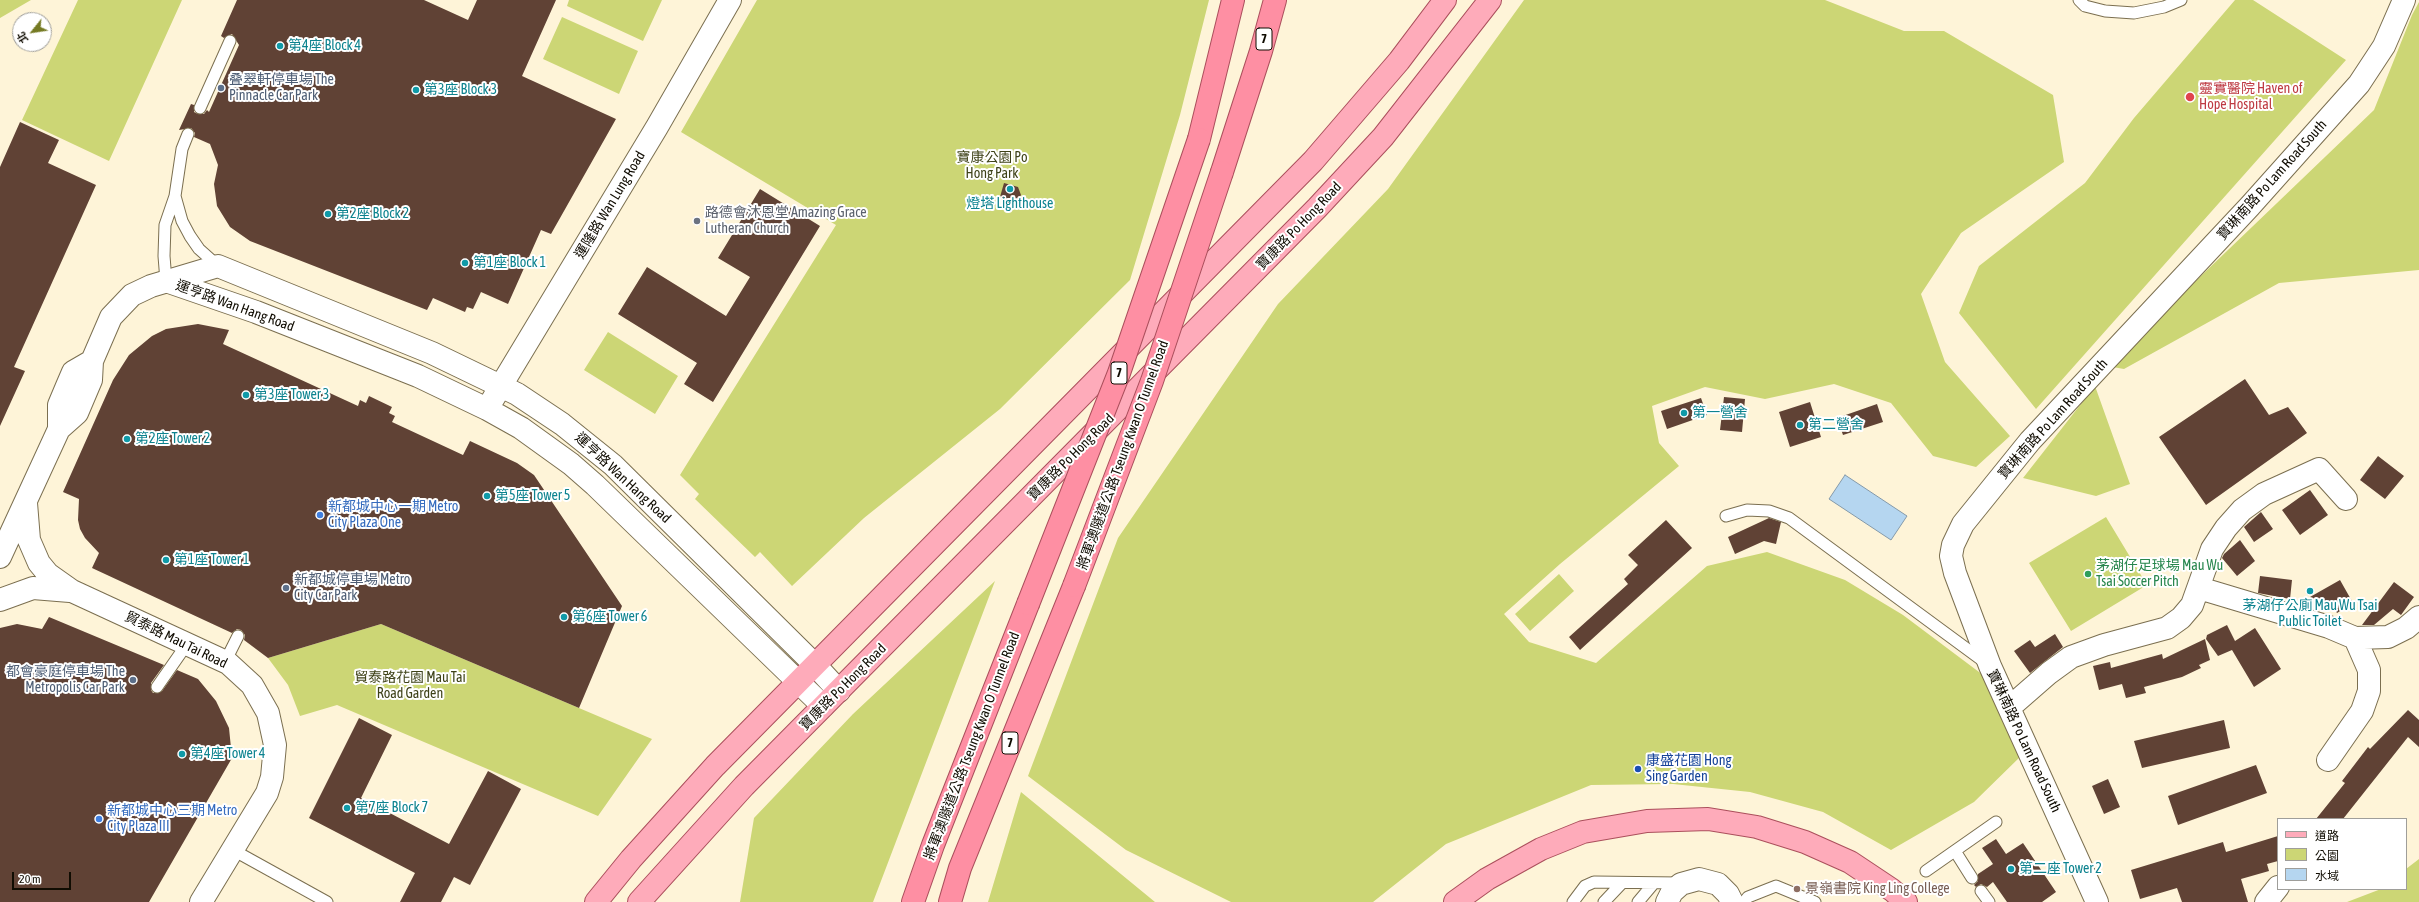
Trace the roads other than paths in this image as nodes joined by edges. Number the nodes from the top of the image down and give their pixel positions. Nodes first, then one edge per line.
1 (730, 0) edge
2 (1233, 0) edge
3 (1275, 0) edge
4 (1445, 0) edge
5 (1490, 0) edge
6 (2079, 0) edge
7 (2181, 0) edge
8 (2404, 0) edge
9 (230, 41) dead end
10 (200, 108) dead end
11 (188, 134) dead end
12 (175, 196) junction
13 (218, 266) junction
14 (166, 281) junction
15 (501, 386) junction
16 (487, 408) junction
17 (2346, 499) dead end
18 (26, 500) junction
19 (1726, 516) dead end
20 (0, 557) edge
21 (2199, 588) junction
22 (72, 591) junction
23 (0, 600) edge
24 (2419, 617) edge
25 (238, 636) dead end
26 (2355, 638) junction
27 (187, 644) junction
28 (225, 662) junction
29 (815, 665) junction
30 (1990, 666) junction
31 (798, 683) junction
32 (157, 687) dead end
33 (838, 691) junction
34 (823, 706) junction
35 (2010, 707) junction
36 (2328, 760) dead end
37 (1996, 822) dead end
38 (233, 850) junction
39 (1955, 851) junction
40 (1926, 871) dead end
41 (1972, 878) dead end
42 (1622, 882) junction
43 (1654, 883) junction
44 (1681, 884) junction
45 (2277, 887) edge
46 (1981, 891) dead end
47 (1738, 899) edge
48 (201, 902) edge
49 (327, 902) edge
50 (596, 902) edge
51 (639, 902) edge
52 (913, 902) edge
53 (950, 902) edge
54 (1455, 902) edge
55 (1573, 902) edge
56 (1604, 902) edge
57 (1638, 902) edge
58 (1667, 902) edge
59 (1815, 902) edge
60 (1906, 902) edge
61 (1989, 902) edge
62 (2097, 902) edge
63 (2266, 902) edge

1 - 15 street, 運隆路 Wan Lung Road
2 - 52 highway, 將軍澳隧道公路 Tseung Kwan O Tunnel Road / 7, bridge
3 - 53 highway, 將軍澳隧道公路 Tseung Kwan O Tunnel Road / 7, bridge
4 - 29 main road
5 - 33 main road, 寶康路 Po Hong Road
6 - 7 lane
8 - 30 street, 寶琳南路 Po Lam Road South
9 - 10 lane
11 - 12 lane
12 - 13 lane
12 - 14 lane
13 - 14 street, 運亨路 Wan Hang Road
13 - 15 street, 運亨路 Wan Hang Road
14 - 16 street, 運亨路 Wan Hang Road
14 - 18 street
15 - 16 street, 運隆路 Wan Lung Road
15 - 29 street, 運亨路 Wan Hang Road
16 - 31 street, 運亨路 Wan Hang Road
17 - 21 street
18 - 20 street
18 - 22 street, 貿泰路 Mau Tai Road
19 - 30 lane
21 - 26 street
21 - 35 street
22 - 23 street, 貿泰路 Mau Tai Road
22 - 27 street, 貿泰路 Mau Tai Road
24 - 26 street
25 - 28 lane
26 - 36 street
27 - 28 street, 貿泰路 Mau Tai Road
27 - 32 lane
28 - 38 street, 貿泰路 Mau Tai Road
29 - 31 main road
29 - 33 street, 運亨路 Wan Hang Road
30 - 35 street, 寶琳南路 Po Lam Road South
31 - 34 street, 運亨路 Wan Hang Road
31 - 50 main road
33 - 34 main road, 寶康路 Po Hong Road
34 - 51 main road, 寶康路 Po Hong Road
35 - 62 street, 寶琳南路 Po Lam Road South
37 - 39 lane
38 - 48 street, 貿泰路 Mau Tai Road
38 - 49 lane
39 - 40 lane
39 - 41 lane
42 - 43 lane
42 - 55 lane
42 - 56 lane
43 - 44 lane
43 - 57 lane
44 - 47 street
44 - 58 street
45 - 63 street
46 - 61 lane
47 - 59 lane
54 - 60 main road

